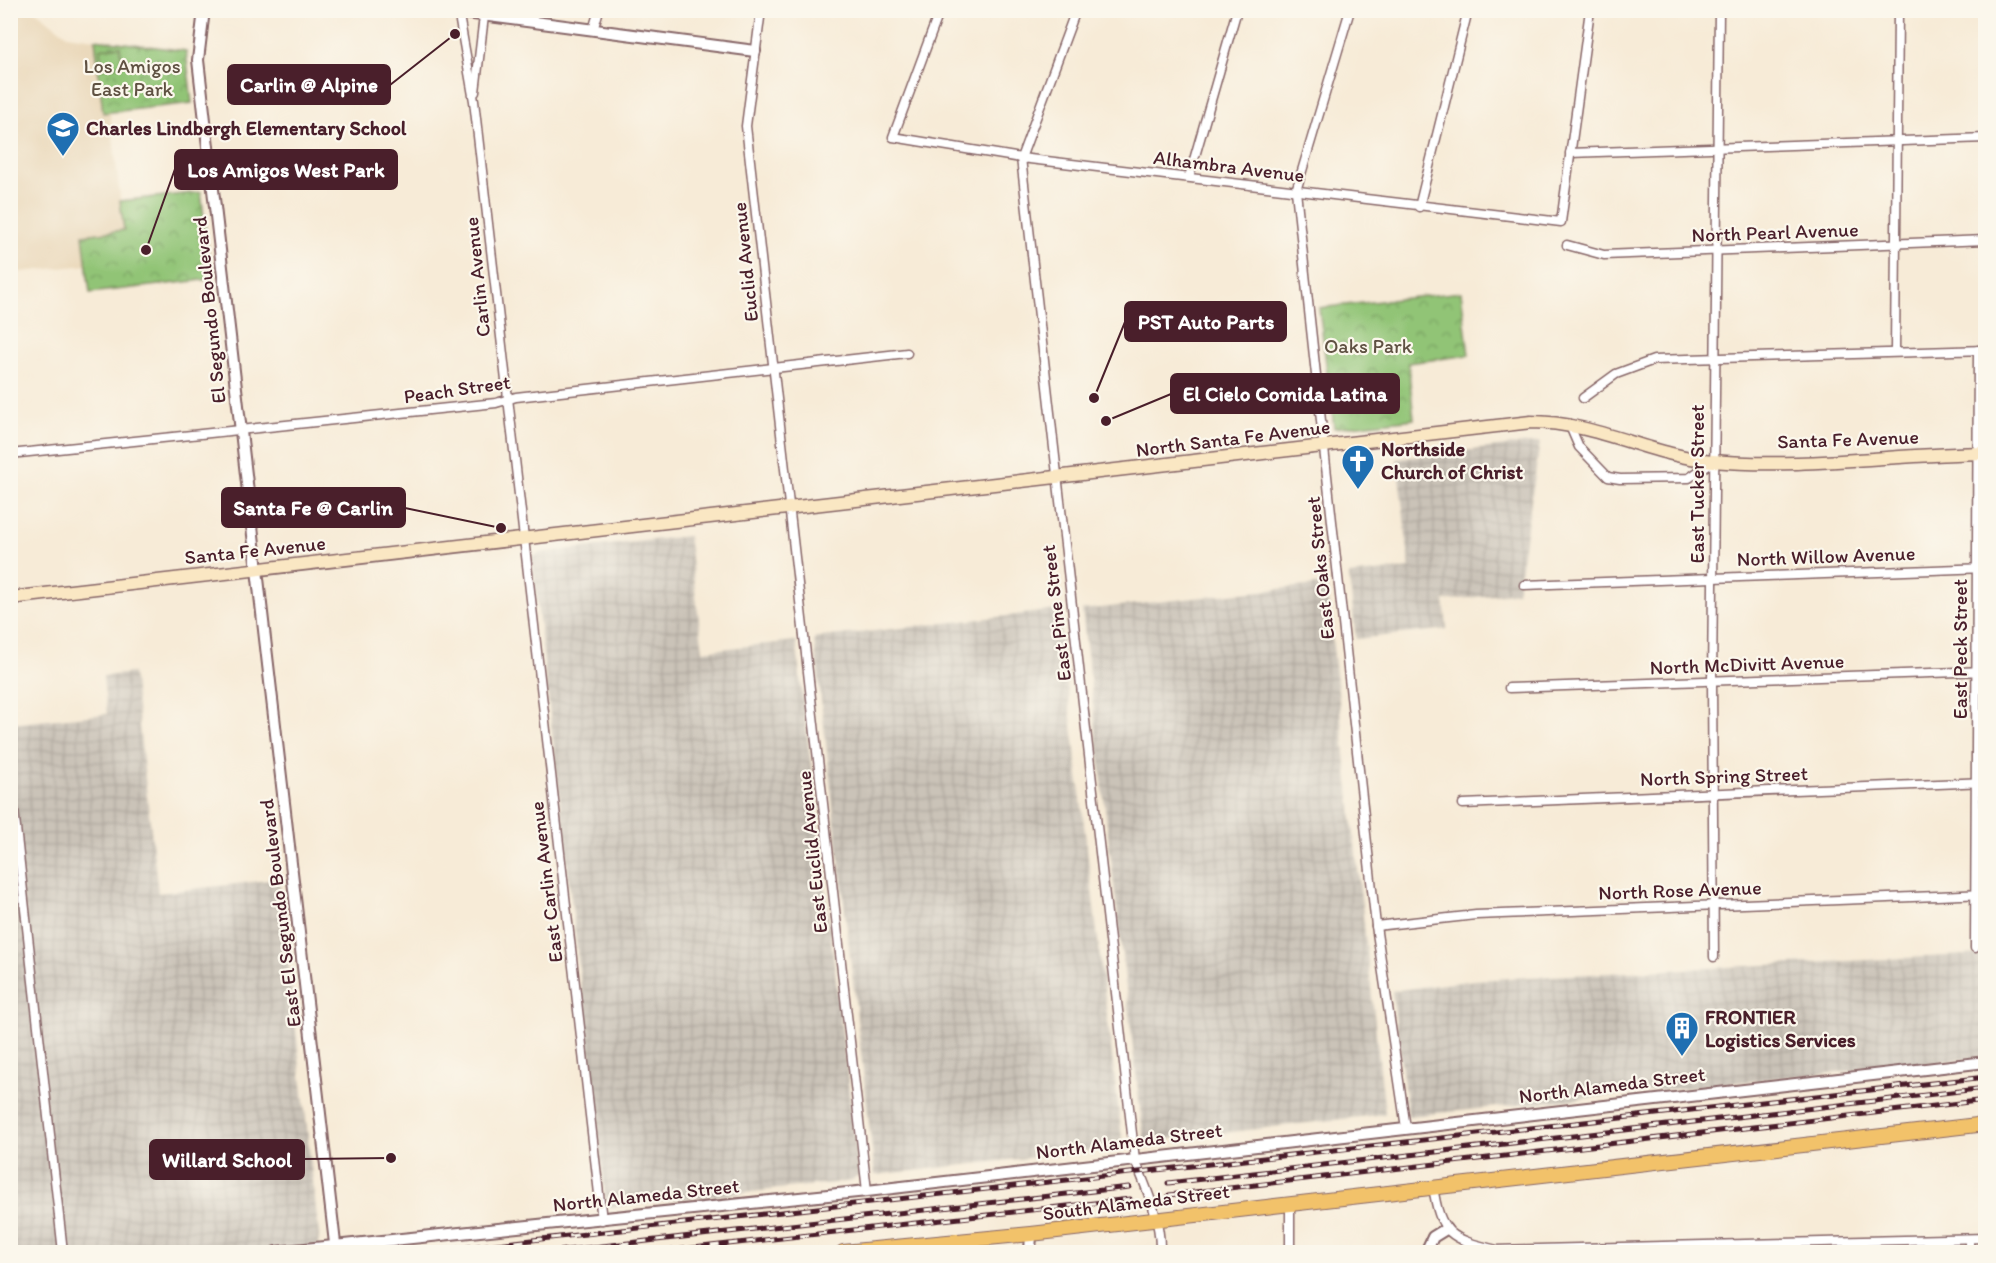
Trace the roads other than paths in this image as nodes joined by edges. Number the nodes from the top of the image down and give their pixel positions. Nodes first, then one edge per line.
1 (204, 10) edge
2 (443, 10) edge
3 (599, 10) edge
4 (760, 10) edge
5 (940, 10) edge
6 (1076, 10) edge
7 (1238, 10) edge
8 (1350, 10) edge
9 (1468, 10) edge
10 (1590, 10) edge
11 (1719, 10) edge
12 (1898, 10) edge
13 (458, 11) edge
14 (484, 16) junction
15 (593, 30) junction
16 (755, 51) junction
17 (474, 101) junction
18 (1986, 138) edge
19 (1897, 142) junction
20 (1718, 147) junction
21 (1570, 153) junction
22 (1020, 158) junction
23 (1189, 177) junction
24 (1296, 191) junction
25 (1419, 207) junction
26 (1986, 240) edge
27 (1895, 244) junction
28 (1567, 245) dead end
29 (1717, 251) junction
30 (1982, 350) edge
31 (1895, 352) junction
32 (907, 353) dead end
33 (1715, 356) junction
34 (774, 369) junction
35 (1583, 398) dead end
36 (507, 399) junction
37 (1568, 424) junction
38 (240, 429) junction
39 (1323, 447) junction
40 (1982, 453) edge
41 (10, 454) edge
42 (1713, 461) junction
43 (1056, 478) junction
44 (790, 509) junction
45 (523, 540) junction
46 (1981, 568) edge
47 (256, 570) junction
48 (1714, 576) junction
49 (1524, 585) dead end
50 (10, 598) edge
51 (1981, 671) edge
52 (1712, 682) junction
53 (1509, 688) dead end
54 (10, 774) edge
55 (1981, 782) edge
56 (1711, 793) junction
57 (1463, 804) dead end
58 (1974, 894) junction
59 (1986, 894) edge
60 (1711, 905) junction
61 (1376, 926) junction
62 (1975, 948) dead end
63 (1713, 957) dead end
64 (1986, 1062) edge
65 (1986, 1124) edge
66 (1406, 1128) junction
67 (1135, 1160) junction
68 (1433, 1186) junction
69 (867, 1191) junction
70 (1290, 1204) junction
71 (1156, 1218) junction
72 (602, 1220) junction
73 (1446, 1229) junction
74 (1031, 1234) junction
75 (1986, 1238) edge
76 (1969, 1239) junction
77 (336, 1249) edge
78 (871, 1251) edge
79 (63, 1252) edge
80 (276, 1252) edge
81 (843, 1252) edge
82 (1030, 1252) edge
83 (1160, 1252) edge
84 (1290, 1252) edge
85 (1426, 1252) edge
86 (1969, 1252) edge

1 - 38 street, El Segundo Boulevard
2 - 13 street
3 - 15 street
4 - 16 street, Euclid Avenue
5 - 22 street, Alhambra Avenue
6 - 22 street, East Pine Street
7 - 23 street
8 - 24 street, East Oaks Street
9 - 25 street
10 - 21 street
11 - 20 street, East Tucker Street
12 - 19 street
13 - 14 street
13 - 17 street, Carlin Avenue
14 - 15 street
14 - 17 street
15 - 16 street
16 - 34 street, Euclid Avenue
17 - 36 street, Carlin Avenue
18 - 19 street
19 - 20 street
19 - 27 street
20 - 21 street
20 - 29 street, East Tucker Street
21 - 25 street, Alhambra Avenue
22 - 23 street, Alhambra Avenue
22 - 43 street, East Pine Street
23 - 24 street, Alhambra Avenue
24 - 25 street, Alhambra Avenue
24 - 39 street, East Oaks Street
26 - 27 street, North Pearl Avenue
27 - 29 street, North Pearl Avenue
27 - 31 street
28 - 29 street, North Pearl Avenue
29 - 33 street, East Tucker Street
30 - 31 street
30 - 40 street, East Peck Street
31 - 33 street
32 - 34 street, Peach Street
33 - 35 street
33 - 42 street, East Tucker Street
34 - 36 street, Peach Street
34 - 44 street, Euclid Avenue
36 - 38 street, Peach Street
36 - 45 street, Carlin Avenue
37 - 39 main road, North Santa Fe Avenue
37 - 42 main road, North Santa Fe Avenue
37 - 42 street
38 - 41 street, Peach Street
38 - 47 street, El Segundo Boulevard
39 - 43 main road, North Santa Fe Avenue
39 - 61 street, East Oaks Street
40 - 42 main road, Santa Fe Avenue
40 - 46 street, East Peck Street
42 - 48 street, East Tucker Street
43 - 44 main road, North Santa Fe Avenue
43 - 67 street, East Pine Street
44 - 45 main road, Santa Fe Avenue
44 - 69 street, East Euclid Avenue
45 - 47 main road, Santa Fe Avenue
45 - 72 street, East Carlin Avenue
46 - 48 street, North Willow Avenue
46 - 51 street, East Peck Street
47 - 50 main road, Santa Fe Avenue
47 - 77 street, East El Segundo Boulevard
48 - 49 street, North Willow Avenue
48 - 52 street, East Tucker Street
51 - 52 street, North McDivitt Avenue
51 - 55 street, East Peck Street
52 - 53 street, North McDivitt Avenue
52 - 56 street, East Tucker Street
54 - 79 street
55 - 56 street, North Spring Street
55 - 58 street, East Peck Street
56 - 57 street, North Spring Street
56 - 60 street, East Tucker Street
58 - 59 street, North Rose Avenue
58 - 60 street, North Rose Avenue
58 - 62 street, East Peck Street
60 - 61 street, North Rose Avenue
60 - 63 street, East Tucker Street
61 - 66 street, East Oaks Street
64 - 66 street, North Alameda Street
65 - 68 main road
66 - 67 street, North Alameda Street
67 - 69 street, North Alameda Street
67 - 71 street, East Pine Street
68 - 70 main road, South Alameda Street
68 - 73 street
69 - 72 street, North Alameda Street
70 - 71 main road, South Alameda Street
70 - 84 street
71 - 74 main road, South Alameda Street
71 - 83 street, East Pine Street
72 - 77 street, North Alameda Street
73 - 76 street
73 - 85 street
74 - 78 main road, South Alameda Street
74 - 82 street
75 - 76 street
76 - 86 street
77 - 80 street, North Alameda Street
78 - 81 main road, South Alameda Street

